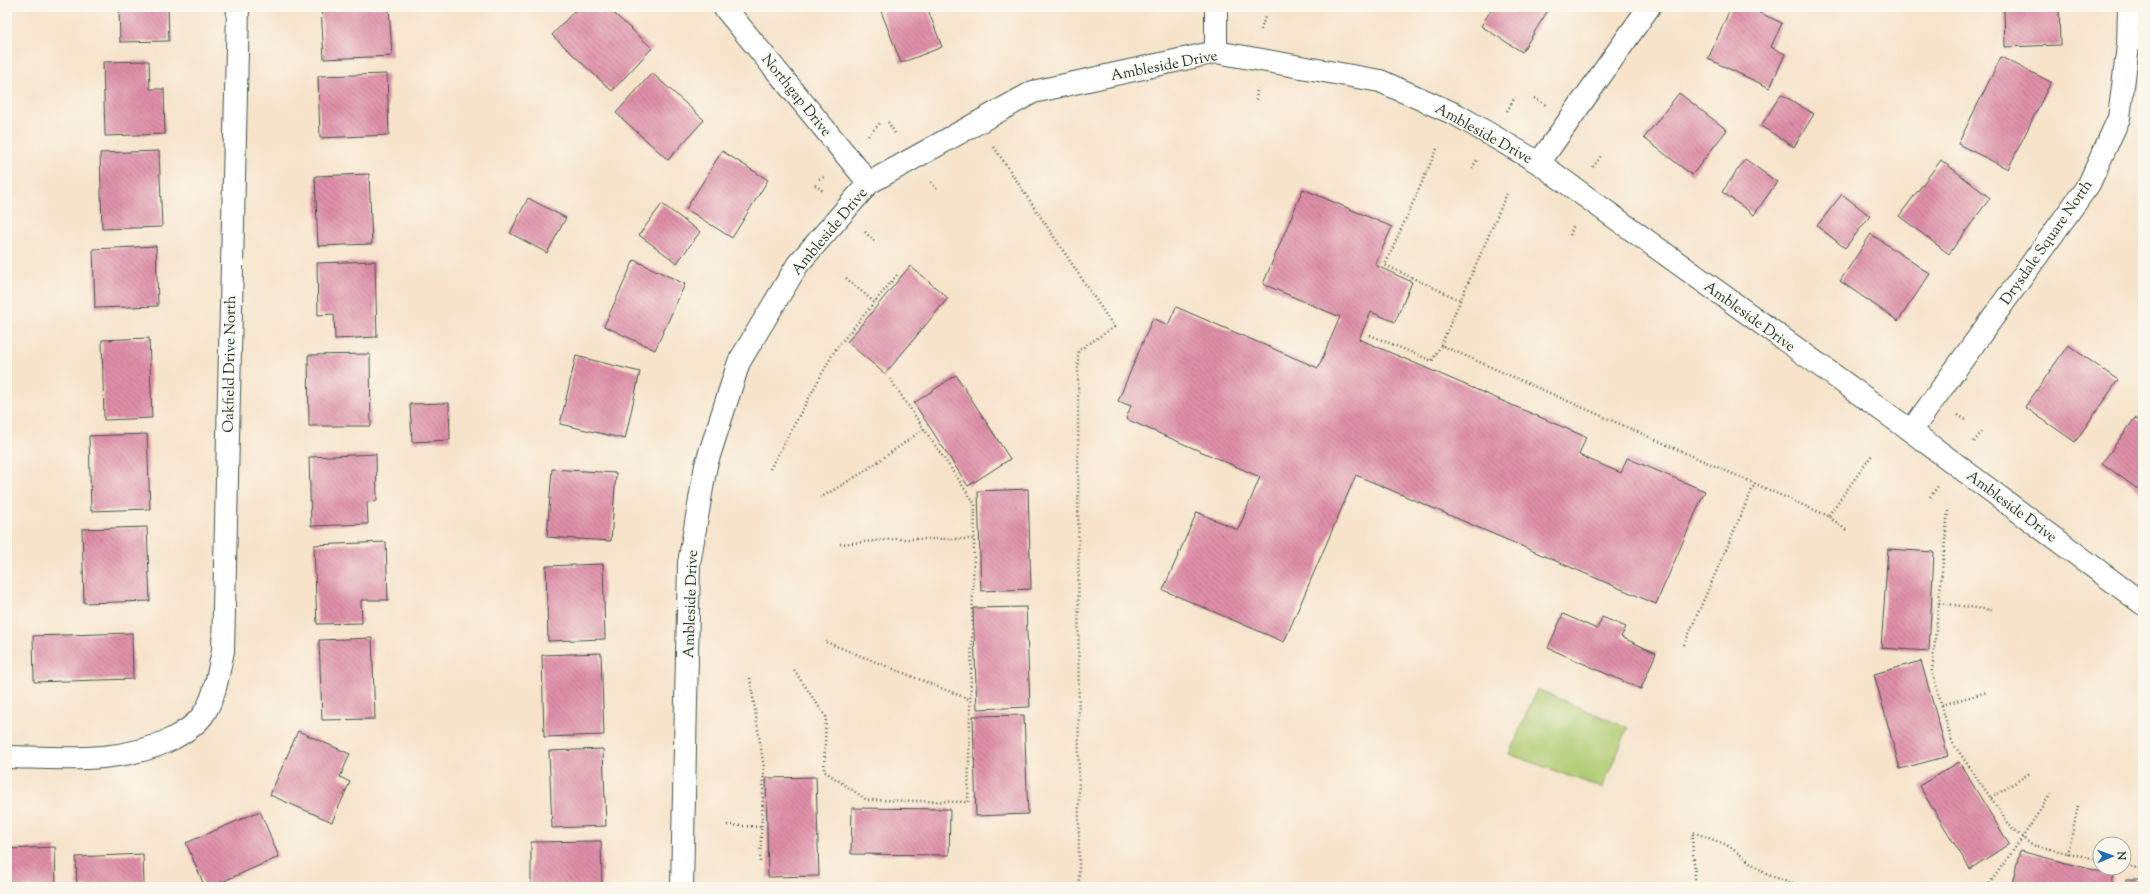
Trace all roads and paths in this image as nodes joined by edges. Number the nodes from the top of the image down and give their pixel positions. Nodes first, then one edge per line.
1 (238, 7) edge
2 (724, 7) edge
3 (1216, 7) edge
4 (1649, 7) edge
5 (2128, 7) edge
6 (1241, 12) dead end
7 (1254, 12) dead end
8 (1265, 17) dead end
9 (1259, 37) dead end
10 (1216, 52) junction
11 (1515, 97) dead end
12 (1534, 98) dead end
13 (1546, 105) dead end
14 (1505, 116) dead end
15 (888, 122) dead end
16 (880, 123) dead end
17 (978, 123) junction
18 (866, 138) dead end
19 (898, 140) dead end
20 (1437, 149) dead end
21 (1539, 163) junction
22 (869, 183) junction
23 (1508, 191) dead end
24 (860, 228) dead end
25 (876, 243) dead end
26 (897, 275) dead end
27 (846, 278) dead end
28 (1460, 300) junction
29 (874, 302) junction
30 (1370, 335) dead end
31 (1441, 345) junction
32 (890, 379) dead end
33 (1956, 414) dead end
34 (1966, 420) dead end
35 (924, 429) junction
36 (1911, 431) junction
37 (1982, 431) dead end
38 (1973, 443) dead end
39 (1872, 454) dead end
40 (770, 469) dead end
41 (1755, 483) junction
42 (820, 498) dead end
43 (1948, 511) dead end
44 (1828, 516) junction
45 (1846, 530) dead end
46 (974, 539) junction
47 (840, 544) dead end
48 (1939, 603) junction
49 (2143, 604) edge
50 (1992, 610) dead end
51 (826, 642) dead end
52 (1684, 645) dead end
53 (794, 670) dead end
54 (750, 678) dead end
55 (1987, 692) dead end
56 (971, 700) junction
57 (1942, 705) junction
58 (7, 757) edge
59 (2030, 773) dead end
60 (2052, 792) dead end
61 (1991, 798) junction
62 (2078, 806) dead end
63 (727, 825) dead end
64 (762, 827) junction
65 (2022, 838) junction
66 (2068, 854) junction
67 (2092, 858) edge
68 (760, 862) dead end
69 (2132, 867) edge
70 (2143, 869) edge
71 (725, 886) edge
72 (682, 887) edge
73 (808, 887) edge
74 (1079, 887) edge
75 (1695, 887) edge
76 (1801, 887) edge
77 (1987, 887) edge

1 - 58 street, Oakfield Drive North
2 - 22 street, Northgap Drive
3 - 10 street
4 - 21 street
5 - 36 street, Drysdale Square North
6 - 7 path
8 - 9 path
10 - 17 street, Ambleside Drive
10 - 21 street, Ambleside Drive
11 - 14 path
12 - 13 path
15 - 19 path
16 - 18 path
17 - 22 street, Ambleside Drive
17 - 74 path
20 - 28 path
21 - 36 street, Ambleside Drive
22 - 72 street, Ambleside Drive
23 - 28 path
24 - 25 path
26 - 29 path
27 - 29 path
28 - 31 path
29 - 40 path
30 - 31 path
31 - 41 path
32 - 35 path
33 - 34 path
35 - 42 path
35 - 46 path
36 - 49 street, Ambleside Drive
37 - 38 path
39 - 44 path
41 - 44 path
41 - 52 path
43 - 48 path
44 - 45 path
46 - 47 path
46 - 56 path
48 - 50 path
48 - 57 path
51 - 56 path
53 - 56 path
54 - 64 path
55 - 57 path
57 - 61 path
59 - 61 path
60 - 65 path
61 - 65 path
62 - 66 path
63 - 64 path
64 - 68 path
65 - 66 path
65 - 77 path
66 - 67 path
69 - 70 path
71 - 73 path
75 - 76 path

